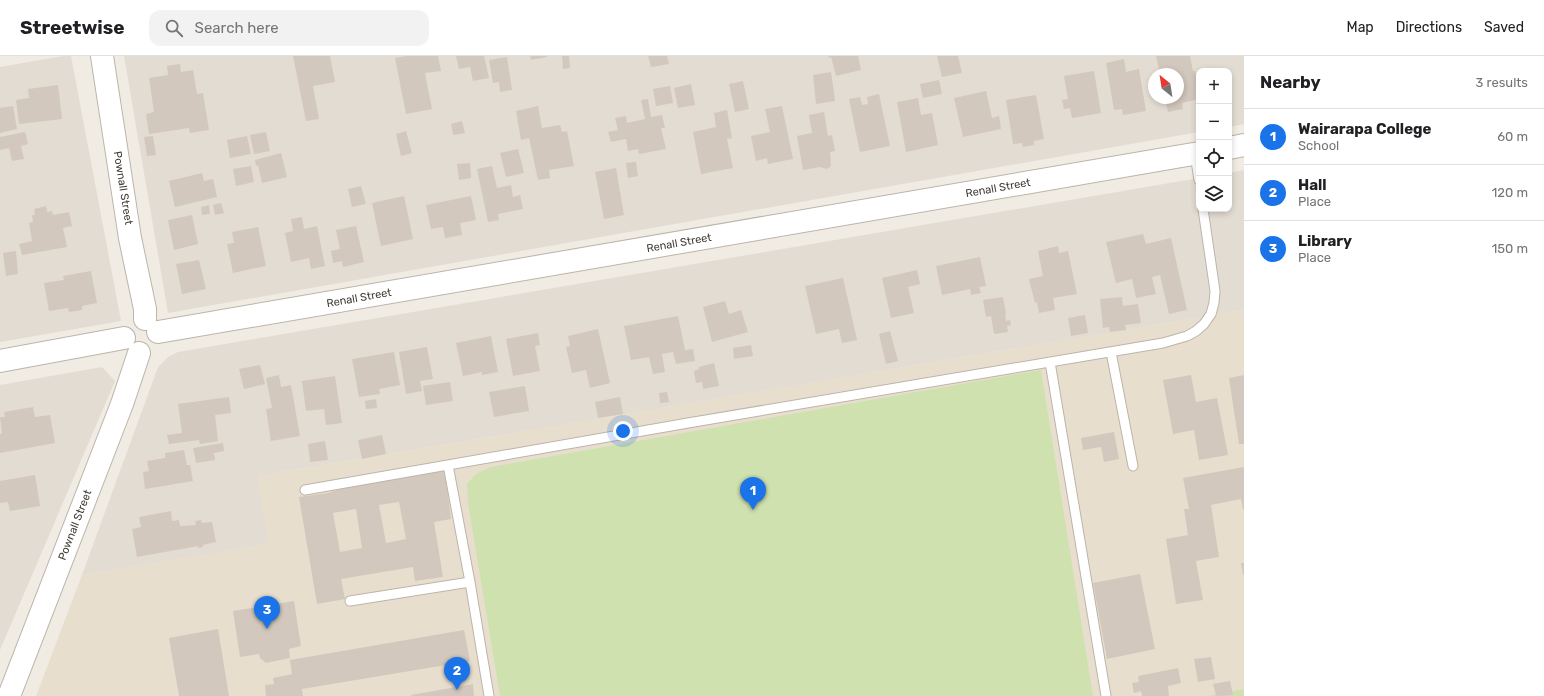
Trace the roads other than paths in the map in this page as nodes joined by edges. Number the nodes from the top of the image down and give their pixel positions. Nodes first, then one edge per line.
1 (102, 56) edge
2 (1244, 145) edge
3 (1232, 147) edge
4 (1196, 153) edge
5 (1203, 212) edge
6 (152, 326) junction
7 (124, 338) junction
8 (1111, 352) junction
9 (139, 353) junction
10 (0, 361) edge
11 (1050, 362) junction
12 (448, 465) junction
13 (1134, 466) dead end
14 (305, 490) dead end
15 (470, 582) junction
16 (350, 600) dead end
17 (9, 696) edge
18 (489, 696) edge
19 (1106, 696) edge

1 - 6 street, Pownall Street
2 - 3 street
4 - 6 street, Renall Street
5 - 8 lane
6 - 7 street
6 - 9 street
7 - 9 street
7 - 10 street
8 - 11 lane
8 - 13 lane
9 - 17 street, Pownall Street
11 - 12 lane
11 - 19 lane
12 - 14 lane
12 - 15 lane
15 - 16 lane
15 - 18 lane

